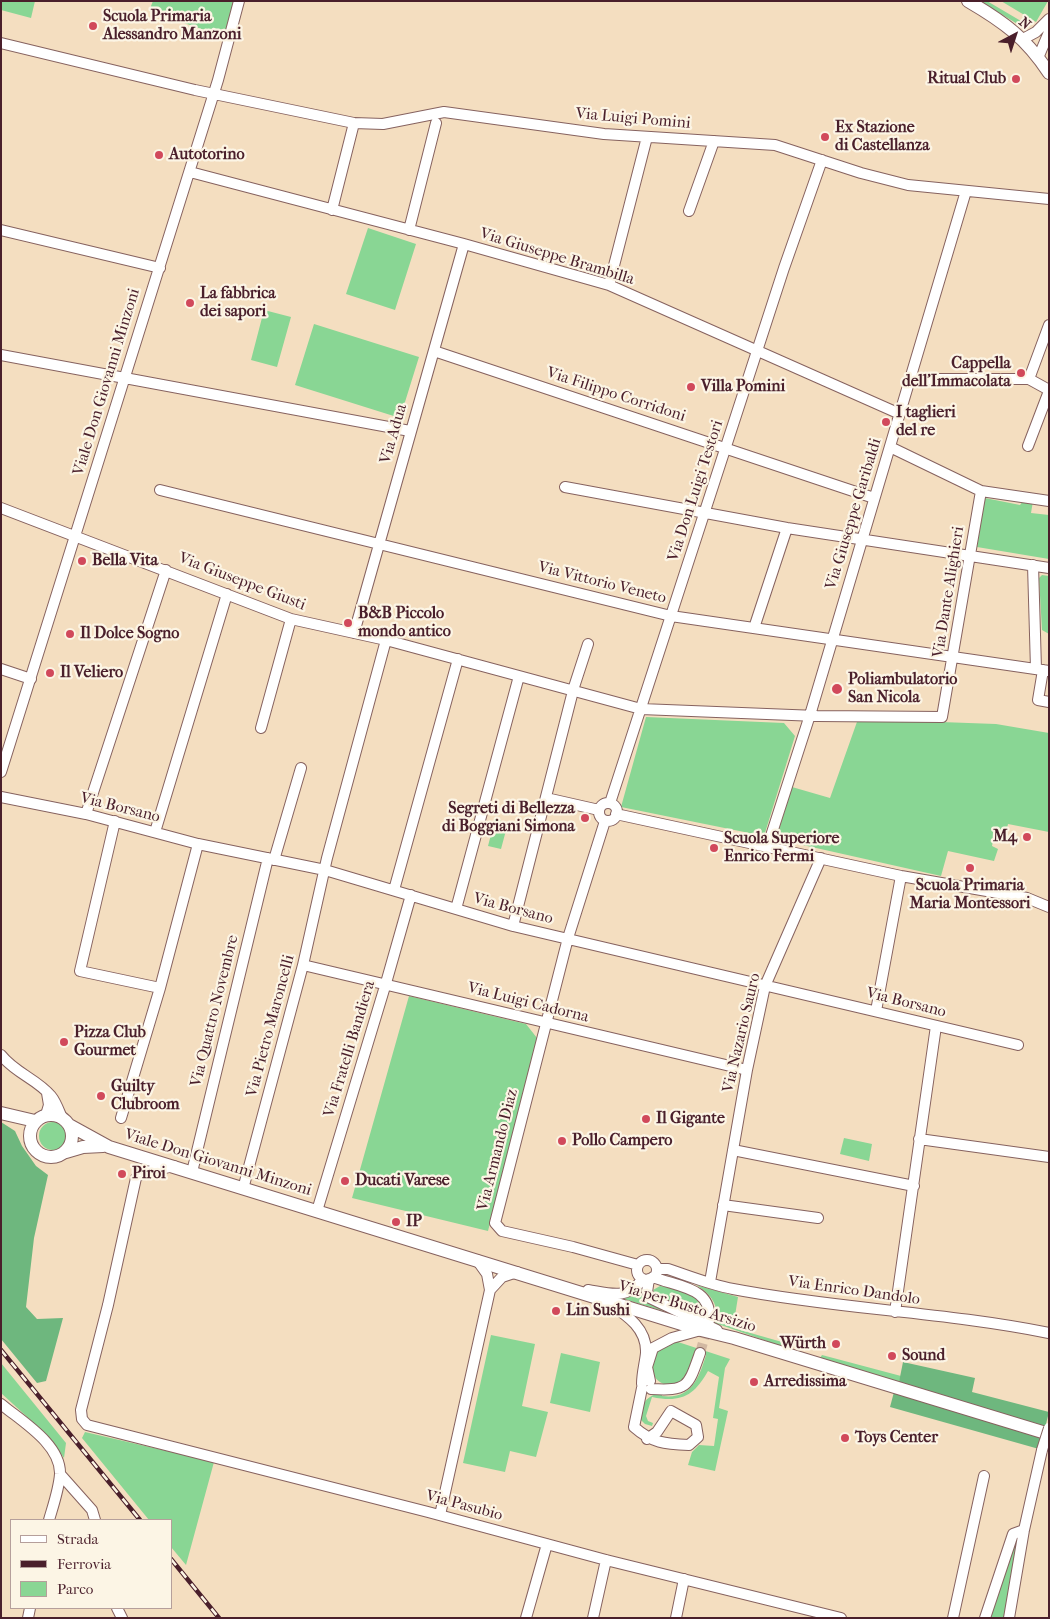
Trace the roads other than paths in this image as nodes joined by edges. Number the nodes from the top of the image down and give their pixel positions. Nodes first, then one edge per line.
1 (239, 1) edge
2 (968, 1) edge
3 (1049, 19) edge
4 (1049, 32) edge
5 (1023, 39) junction
6 (1, 44) edge
7 (1038, 58) junction
8 (1049, 73) edge
9 (214, 94) junction
10 (354, 123) junction
11 (436, 123) dead end
12 (647, 137) junction
13 (714, 141) junction
14 (822, 160) junction
15 (190, 172) junction
16 (966, 191) junction
17 (1049, 199) edge
18 (332, 210) junction
19 (689, 211) dead end
20 (1, 230) edge
21 (409, 230) junction
22 (464, 244) junction
23 (160, 268) junction
24 (608, 285) junction
25 (1049, 325) edge
26 (758, 350) junction
27 (434, 351) junction
28 (1, 355) edge
29 (126, 378) junction
30 (911, 379) junction
31 (1029, 379) junction
32 (1049, 390) edge
33 (900, 414) junction
34 (410, 431) junction
35 (1028, 446) dead end
36 (725, 447) junction
37 (890, 447) junction
38 (565, 487) dead end
39 (160, 490) dead end
40 (981, 490) junction
41 (874, 498) junction
42 (1049, 501) edge
43 (1, 508) edge
44 (705, 512) junction
45 (787, 528) junction
46 (75, 537) junction
47 (861, 539) junction
48 (379, 543) junction
49 (971, 557) junction
50 (1033, 565) junction
51 (1049, 568) edge
52 (166, 570) junction
53 (227, 594) junction
54 (671, 616) junction
55 (291, 619) junction
56 (754, 628) junction
57 (354, 633) junction
58 (833, 639) junction
59 (386, 640) junction
60 (588, 644) dead end
61 (954, 657) junction
62 (458, 659) junction
63 (1, 670) edge
64 (1042, 670) edge
65 (519, 676) junction
66 (31, 679) junction
67 (574, 693) junction
68 (1049, 702) edge
69 (641, 709) junction
70 (810, 715) junction
71 (262, 728) dead end
72 (301, 768) dead end
73 (1, 772) edge
74 (1, 797) edge
75 (546, 798) junction
76 (610, 803) junction
77 (599, 810) junction
78 (86, 814) junction
79 (616, 814) junction
80 (115, 821) junction
81 (605, 821) junction
82 (156, 832) junction
83 (198, 844) junction
84 (768, 845) junction
85 (821, 858) junction
86 (271, 859) junction
87 (325, 870) junction
88 (901, 876) junction
89 (394, 890) junction
90 (411, 895) junction
91 (1049, 907) edge
92 (456, 909) junction
93 (513, 926) junction
94 (568, 938) junction
95 (302, 965) junction
96 (386, 983) junction
97 (765, 986) junction
98 (160, 988) junction
99 (876, 1011) junction
100 (546, 1023) junction
101 (936, 1026) junction
102 (1018, 1044) dead end
103 (1, 1055) edge
104 (747, 1070) junction
105 (45, 1090) junction
106 (2, 1113) edge
107 (41, 1118) junction
108 (121, 1118) dead end
109 (66, 1121) junction
110 (30, 1135) junction
111 (919, 1139) junction
112 (109, 1147) junction
113 (733, 1150) junction
114 (66, 1152) junction
115 (1049, 1157) edge
116 (175, 1166) junction
117 (192, 1172) junction
118 (914, 1186) junction
119 (243, 1189) junction
120 (723, 1206) junction
121 (317, 1211) junction
122 (818, 1218) dead end
123 (477, 1260) junction
124 (638, 1265) junction
125 (517, 1272) junction
126 (650, 1276) junction
127 (710, 1282) junction
128 (564, 1286) junction
129 (490, 1290) junction
130 (597, 1296) junction
131 (896, 1312) junction
132 (705, 1325) junction
133 (1049, 1333) edge
134 (734, 1338) junction
135 (700, 1353) tunnel mouth
136 (647, 1386) junction
137 (1, 1404) edge
138 (1049, 1428) edge
139 (1049, 1434) edge
140 (647, 1439) junction
141 (60, 1474) junction
142 (984, 1476) dead end
143 (440, 1515) junction
144 (50, 1519) edge
145 (95, 1519) edge
146 (1024, 1530) junction
147 (547, 1544) junction
148 (606, 1560) junction
149 (684, 1579) junction
150 (594, 1617) edge
151 (526, 1618) edge
152 (676, 1618) edge
153 (841, 1618) edge
154 (953, 1618) edge
155 (985, 1618) edge
156 (1009, 1618) edge

1 - 9 street, Viale Don Giovanni Minzoni
2 - 5 main road
3 - 5 street
4 - 7 street
5 - 7 main road
6 - 9 street, Via Luigi Pomini
7 - 8 main road
9 - 10 street, Via Luigi Pomini
9 - 15 street, Viale Don Giovanni Minzoni
10 - 12 street, Via Luigi Pomini
10 - 18 street
11 - 21 street
12 - 13 street, Via Luigi Pomini
12 - 24 street
13 - 14 street, Via Luigi Pomini
13 - 19 street
14 - 16 street, Via Luigi Pomini
14 - 26 street, Via Don Luigi Testori
15 - 18 street, Via Giuseppe Brambilla
15 - 23 street, Viale Don Giovanni Minzoni
16 - 17 street, Via Luigi Pomini
16 - 30 street, Via Giuseppe Garibaldi
18 - 21 street, Via Giuseppe Brambilla
20 - 23 street
21 - 22 street, Via Giuseppe Brambilla
22 - 24 street, Via Giuseppe Brambilla
22 - 27 street, Via Adua
23 - 29 street, Viale Don Giovanni Minzoni
24 - 26 street, Via Giuseppe Brambilla
25 - 31 street
26 - 33 street, Via Giuseppe Brambilla
26 - 36 street, Via Don Luigi Testori
27 - 34 street, Via Adua
27 - 36 street, Via Filippo Corridoni
28 - 29 street
29 - 34 street
29 - 46 street, Viale Don Giovanni Minzoni
30 - 31 street
30 - 33 street, Via Giuseppe Garibaldi
31 - 32 street
32 - 35 street
33 - 37 street, Via Giuseppe Garibaldi
34 - 48 street, Via Adua
36 - 41 street, Via Filippo Corridoni
36 - 44 street, Via Don Luigi Testori
37 - 40 street
37 - 41 street, Via Giuseppe Garibaldi
38 - 44 street
39 - 48 street, Via Vittorio Veneto
40 - 42 street
40 - 49 street, Via Dante Alighieri
41 - 47 street, Via Giuseppe Garibaldi
43 - 46 street, Via Giuseppe Giusti
44 - 45 street
44 - 54 street, Via Don Luigi Testori
45 - 47 street
45 - 56 street
46 - 52 street, Via Giuseppe Giusti
46 - 66 street, Viale Don Giovanni Minzoni
47 - 49 street
47 - 58 street, Via Giuseppe Garibaldi
48 - 54 street, Via Vittorio Veneto
48 - 57 street, Via Adua
49 - 50 street
49 - 61 street, Via Dante Alighieri
50 - 51 street
50 - 64 street
52 - 53 street, Via Giuseppe Giusti
52 - 78 street
53 - 55 street, Via Giuseppe Giusti
53 - 82 street
54 - 56 street, Via Vittorio Veneto
54 - 69 street, Via Don Luigi Testori
55 - 57 street, Via Giuseppe Giusti
55 - 71 street
56 - 58 street, Via Vittorio Veneto
57 - 59 street, Via Giuseppe Giusti
58 - 61 street, Via Vittorio Veneto
58 - 70 street, Via Giuseppe Garibaldi
59 - 62 street, Via Giuseppe Giusti
59 - 87 street, Via Pietro Maroncelli
60 - 67 street
61 - 64 street, Via Vittorio Veneto
61 - 70 street, Via Dante Alighieri
62 - 65 street, Via Giuseppe Giusti
62 - 89 street
63 - 66 street
64 - 68 street
65 - 67 street, Via Giuseppe Giusti
65 - 92 street
66 - 73 street, Viale Don Giovanni Minzoni
67 - 69 street, Via Giuseppe Giusti
67 - 75 street
69 - 70 street, Via Giuseppe Giusti
69 - 76 street, Via Don Luigi Testori
70 - 84 street, Via Giuseppe Garibaldi
72 - 86 street, Via Quattro Novembre
74 - 78 street, Via Borsano
75 - 77 street
75 - 93 street
76 - 77 street
76 - 79 street
77 - 81 street
78 - 80 street, Via Borsano
79 - 81 street
79 - 84 street
80 - 82 street, Via Borsano
80 - 98 street
81 - 94 street
82 - 83 street, Via Borsano
83 - 86 street, Via Borsano
83 - 98 street
84 - 85 street
85 - 88 street
85 - 97 street, Via Nazario Sauro
86 - 87 street, Via Borsano
86 - 117 street, Via Quattro Novembre
87 - 89 street, Via Borsano
87 - 95 street, Via Pietro Maroncelli
88 - 91 street
88 - 99 street
89 - 90 street, Via Borsano
90 - 92 street, Via Borsano
90 - 96 street, Via Fratelli Bandiera
92 - 93 street, Via Borsano
93 - 94 street, Via Borsano
94 - 97 street, Via Borsano
94 - 100 street, Via Armando Diaz
95 - 96 street, Via Luigi Cadorna
95 - 119 street, Via Pietro Maroncelli
96 - 100 street, Via Luigi Cadorna
96 - 121 street, Via Fratelli Bandiera
97 - 99 street, Via Borsano
97 - 104 street, Via Nazario Sauro
98 - 108 street
99 - 101 street, Via Borsano
100 - 104 street, Via Luigi Cadorna
100 - 124 street, Via Armando Diaz
101 - 102 street, Via Borsano
101 - 111 street
103 - 105 street
104 - 113 street, Via Nazario Sauro
105 - 107 street
105 - 109 street
106 - 107 main road
106 - 110 main road
107 - 109 main road
107 - 110 main road
109 - 112 main road, Viale Don Giovanni Minzoni
109 - 114 main road
110 - 114 main road
111 - 115 street
111 - 118 street
112 - 114 main road, Viale Don Giovanni Minzoni
112 - 116 main road, Viale Don Giovanni Minzoni
113 - 118 street
113 - 120 street, Via Nazario Sauro
116 - 117 main road, Viale Don Giovanni Minzoni
116 - 143 street, Via Pasubio
117 - 119 main road, Viale Don Giovanni Minzoni
118 - 131 street
119 - 121 main road, Viale Don Giovanni Minzoni
120 - 122 street
120 - 127 street, Via Nazario Sauro
121 - 123 main road, Via per Busto Arsizio
123 - 125 main road, Via per Busto Arsizio
123 - 129 street
124 - 126 street
124 - 126 street, Via Enrico Dandolo
125 - 128 main road, Via per Busto Arsizio
125 - 129 street
126 - 127 street, Via Enrico Dandolo
126 - 128 street
126 - 132 street
126 - 134 street
127 - 131 street, Via Enrico Dandolo
128 - 130 main road, Via per Busto Arsizio
129 - 143 street
130 - 132 main road, Via per Busto Arsizio
130 - 136 street
131 - 133 street, Via Enrico Dandolo
132 - 134 main road, Via per Busto Arsizio
132 - 136 street
134 - 139 main road, Via per Busto Arsizio
135 - 136 street
136 - 140 street
137 - 141 street
138 - 146 street, bridge
140 - 140 street
141 - 144 street
141 - 145 street
142 - 154 street
143 - 147 street, Via Pasubio
146 - 155 street
146 - 156 street
147 - 148 street, Via Pasubio
147 - 151 street
148 - 149 street, Via Pasubio
148 - 150 street
149 - 152 street
149 - 153 street, Via Pasubio

